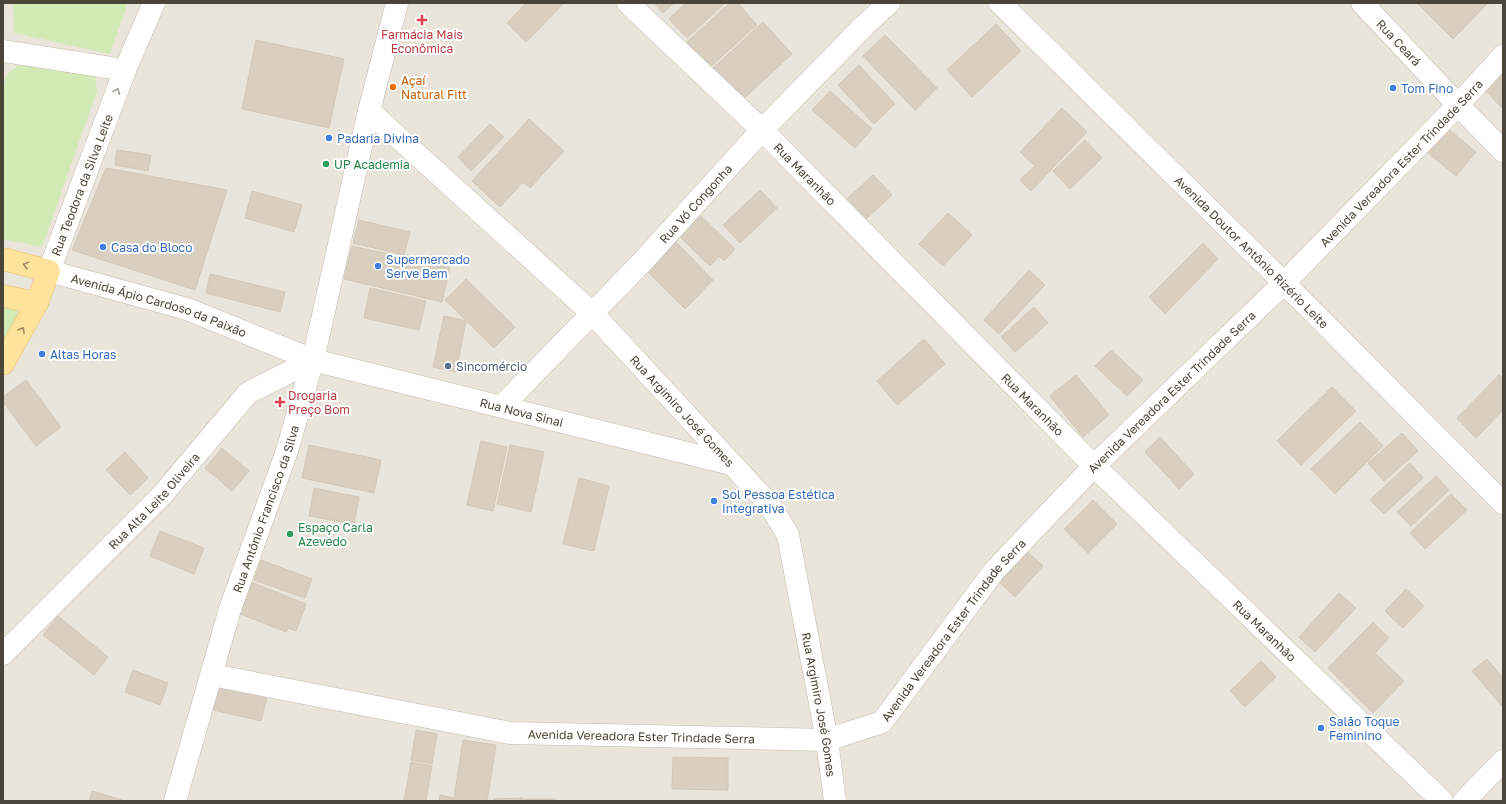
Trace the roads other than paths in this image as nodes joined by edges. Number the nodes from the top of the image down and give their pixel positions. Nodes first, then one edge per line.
1 (154, 3) edge
2 (397, 3) edge
3 (628, 3) edge
4 (890, 3) edge
5 (1000, 3) edge
6 (1362, 3) edge
7 (3, 51) edge
8 (1503, 56) edge
9 (125, 70) junction
10 (1458, 105) junction
11 (369, 111) junction
12 (762, 130) junction
13 (1503, 151) edge
14 (3, 259) edge
15 (49, 271) junction
16 (1284, 283) junction
17 (3, 296) edge
18 (37, 303) junction
19 (593, 314) junction
20 (312, 360) junction
21 (3, 364) edge
22 (502, 406) junction
23 (731, 464) junction
24 (1094, 466) junction
25 (1503, 503) edge
26 (3, 654) edge
27 (212, 675) junction
28 (827, 740) junction
29 (1503, 761) edge
30 (175, 801) edge
31 (835, 801) edge
32 (1442, 801) edge
33 (1464, 801) edge

1 - 9 street, Rua Teodora da Silva Leite
2 - 11 street, Rua Antônio Francisco da Silva
3 - 12 street, Rua Maranhão
4 - 12 street, Rua Vó Congonha
5 - 16 street, Avenida Doutor Antônio Rizério Leite
6 - 10 street, Rua Ceará
7 - 9 street
8 - 10 street, Avenida Vereadora Ester Trindade Serra
15 -> 9 street, Rua Teodora da Silva Leite
10 - 13 street, Rua Ceará
10 - 16 street, Avenida Vereadora Ester Trindade Serra
11 - 19 street, Rua Argimiro José Gomes
11 - 20 street, Rua Antônio Francisco da Silva
12 - 19 street, Rua Vó Congonha
12 - 24 street, Rua Maranhão
15 -> 14 main road, Avenida Ápio Cardoso da Paixão
15 - 18 main road, Rua Teodora da Silva Leite
15 - 20 street, Avenida Ápio Cardoso da Paixão
16 - 24 street, Avenida Vereadora Ester Trindade Serra
16 - 25 street, Avenida Doutor Antônio Rizério Leite
17 - 18 main road
21 -> 18 main road, Rua Teodora da Silva Leite
19 - 22 street, Rua Vó Congonha
19 - 23 street, Rua Argimiro José Gomes
20 - 22 street, Rua Nova Sinai
20 - 26 street, Rua Alta Leite Oliveira
20 - 27 street, Rua Antônio Francisco da Silva
22 - 23 street, Rua Nova Sinai
23 - 28 street, Rua Argimiro José Gomes
24 - 28 street, Avenida Vereadora Ester Trindade Serra
24 - 32 street, Rua Maranhão
27 - 28 street, Avenida Vereadora Ester Trindade Serra
27 - 30 street, Rua Antônio Francisco da Silva
28 - 31 street, Rua Argimiro José Gomes
29 - 33 street

